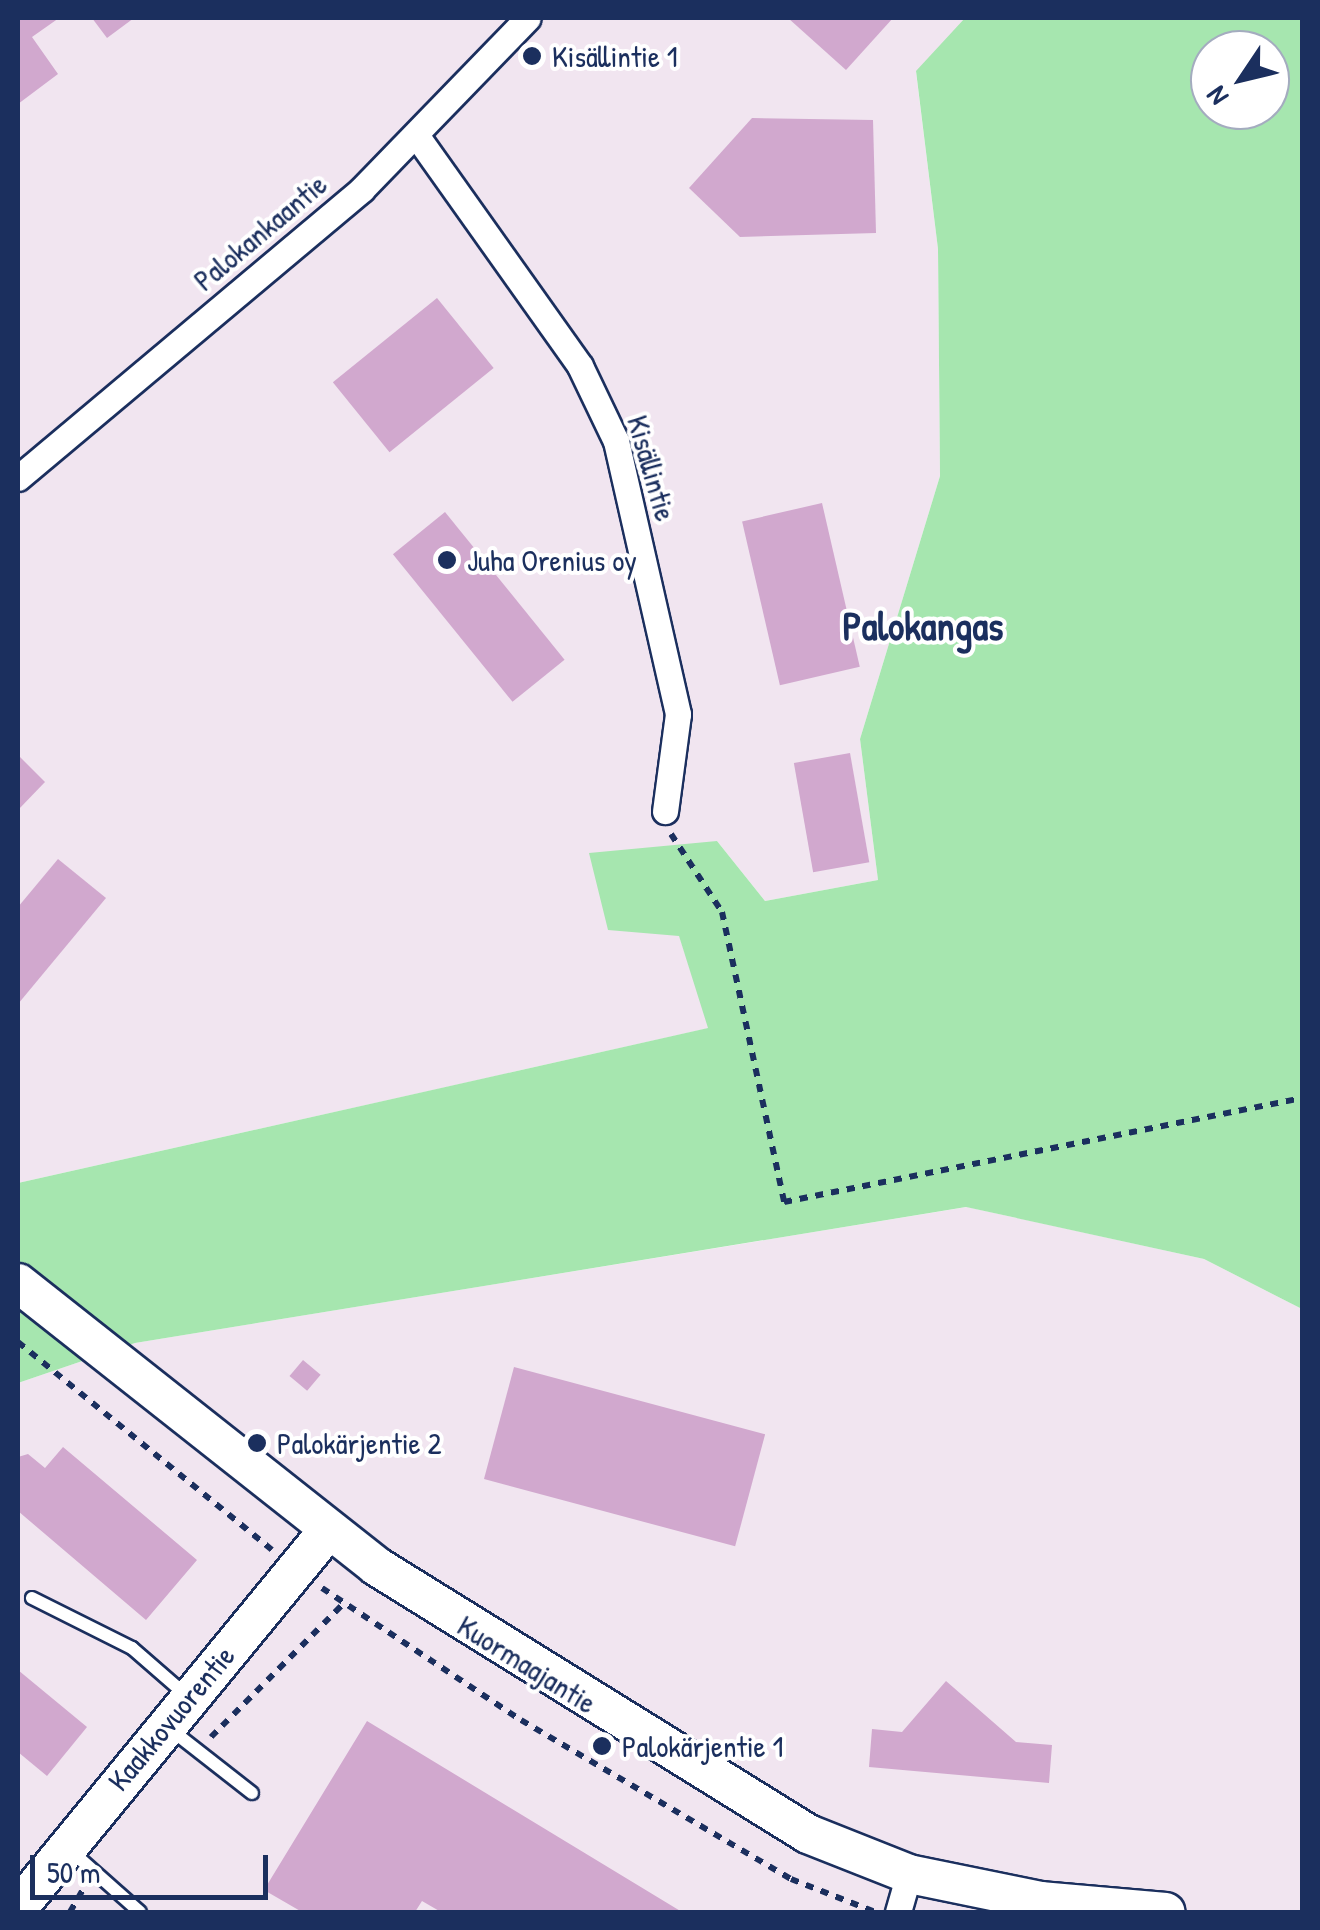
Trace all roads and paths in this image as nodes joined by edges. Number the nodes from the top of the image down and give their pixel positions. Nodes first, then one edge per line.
1 (528, 18) edge
2 (416, 135) junction
3 (18, 478) edge
4 (665, 812) joint
5 (1302, 1098) edge
6 (18, 1283) edge
7 (18, 1342) edge
8 (328, 1530) junction
9 (298, 1571) junction
10 (32, 1598) dead end
11 (176, 1710) junction
12 (252, 1794) dead end
13 (65, 1846) junction
14 (909, 1874) junction
15 (18, 1908) edge
16 (140, 1912) edge
17 (877, 1912) edge
18 (898, 1912) edge
19 (1166, 1912) edge

1 - 2 street, Palokankaantie
2 - 3 street, Palokankaantie
2 - 4 street, Kisällintie
4 - 5 path
6 - 8 street, Kuormaajantie
7 - 9 path
8 - 9 street, Kaakkovuorentie
8 - 14 street, Kuormaajantie
9 - 11 street, Kaakkovuorentie
9 - 17 path
10 - 11 lane
11 - 12 lane
11 - 13 street, Kaakkovuorentie
13 - 15 street, Kaakkovuorentie
13 - 16 lane
14 - 18 street
14 - 19 street, Kuormaajantie

